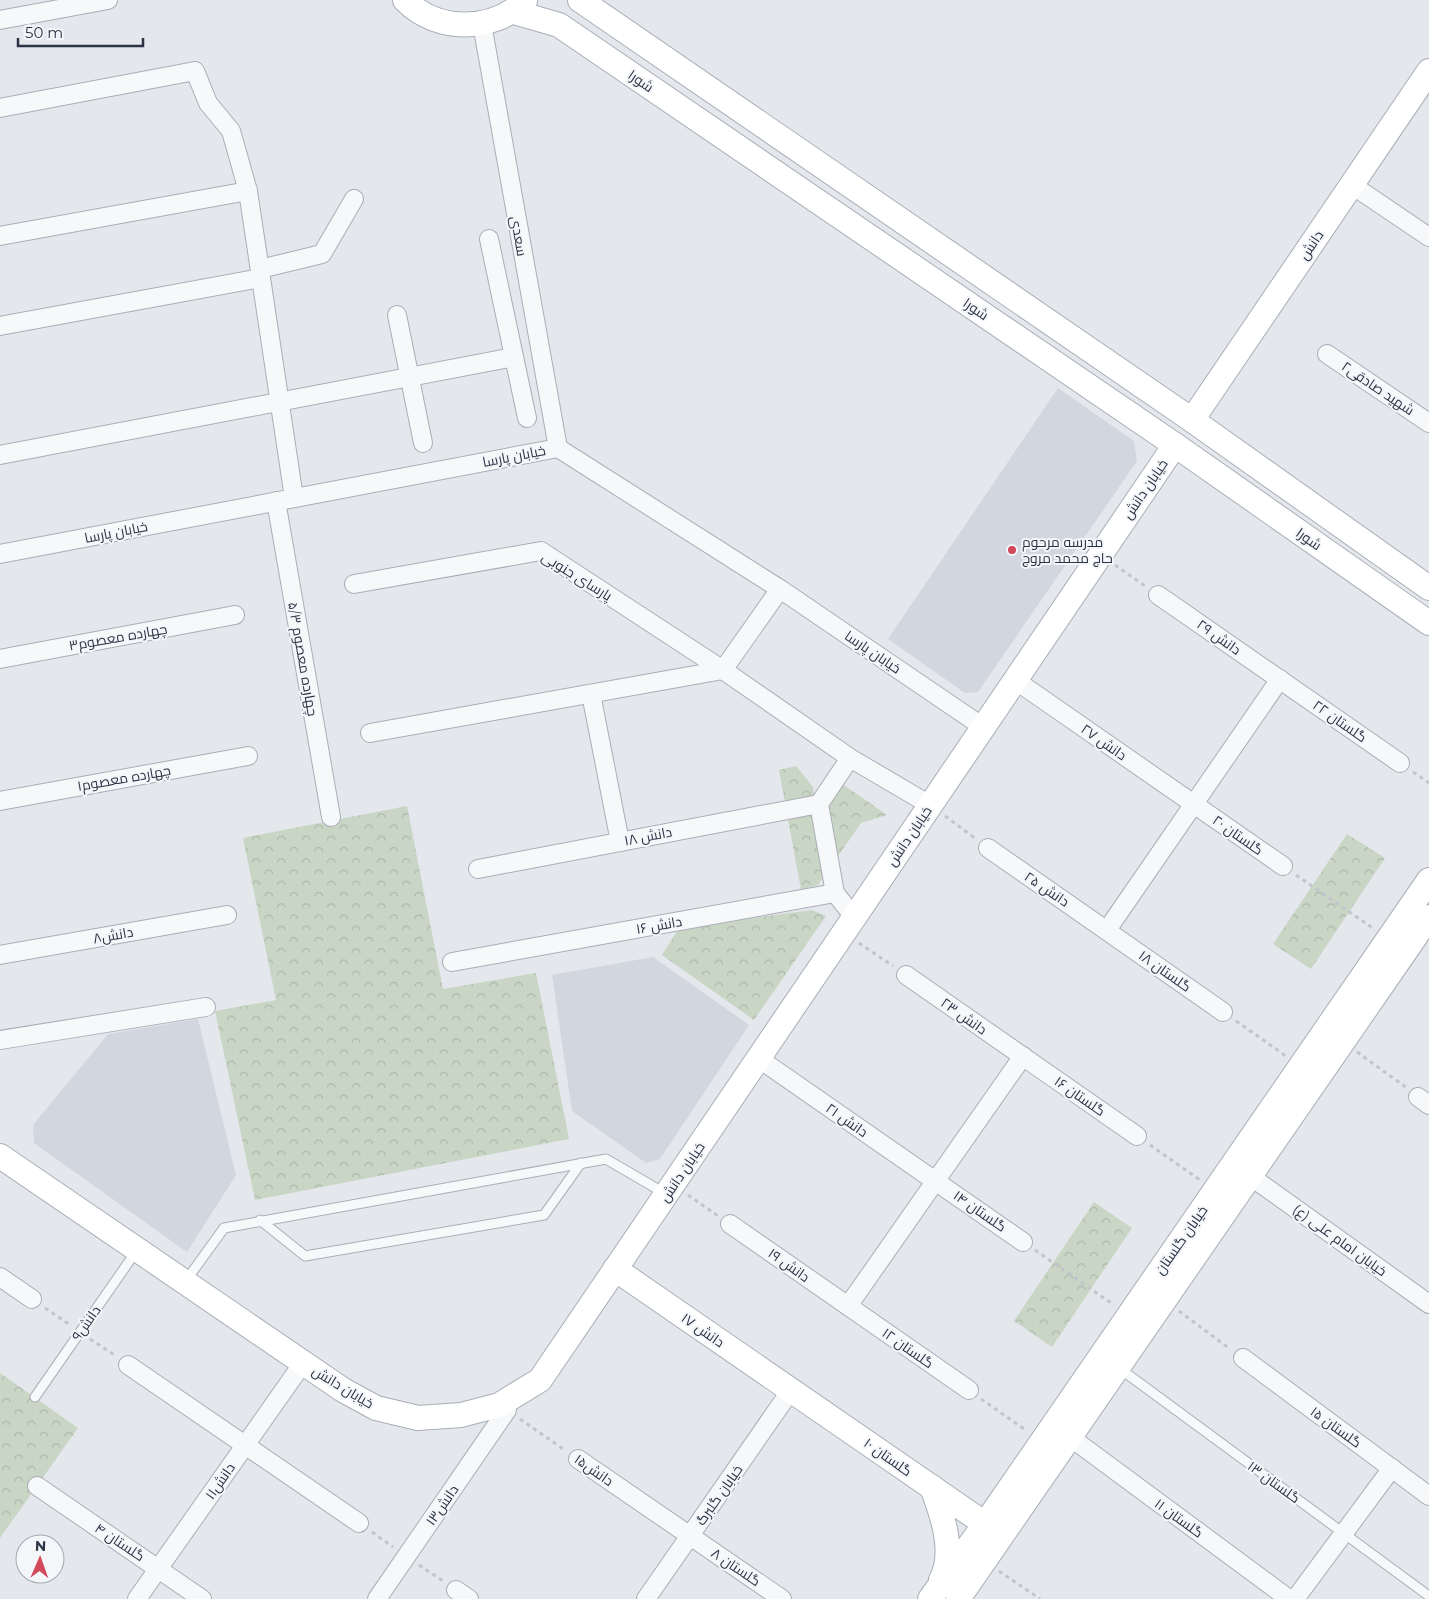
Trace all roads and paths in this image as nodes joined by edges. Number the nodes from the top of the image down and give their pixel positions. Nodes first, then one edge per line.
1 (108, 0) edge
2 (406, 0) edge
3 (578, 0) edge
4 (520, 6) edge
5 (0, 20) edge
6 (482, 24) junction
7 (559, 24) junction
8 (1429, 71) edge
9 (0, 108) edge
10 (1352, 185) junction
11 (248, 191) junction
12 (354, 200) dead end
13 (0, 236) edge
14 (1429, 237) edge
15 (489, 239) dead end
16 (261, 273) junction
17 (397, 315) dead end
18 (0, 326) edge
19 (1327, 354) dead end
20 (514, 357) junction
21 (410, 377) junction
22 (280, 403) junction
23 (527, 418) dead end
24 (1192, 420) junction
25 (1429, 422) edge
26 (423, 443) dead end
27 (1175, 445) junction
28 (558, 448) junction
29 (0, 455) edge
30 (294, 498) junction
31 (276, 501) junction
32 (0, 554) edge
33 (1100, 555) junction
34 (354, 584) dead end
35 (1429, 588) edge
36 (780, 589) junction
37 (1158, 595) joint
38 (235, 615) dead end
39 (1429, 623) edge
40 (0, 659) edge
41 (723, 670) junction
42 (1280, 679) junction
43 (1015, 680) junction
44 (591, 694) junction
45 (983, 727) junction
46 (370, 733) dead end
47 (248, 756) dead end
48 (850, 758) junction
49 (1400, 763) dead end
50 (0, 801) edge
51 (819, 804) junction
52 (1193, 804) junction
53 (930, 805) junction
54 (331, 817) dead end
55 (620, 842) junction
56 (988, 848) joint
57 (1283, 866) joint
58 (478, 869) dead end
59 (1429, 880) edge
60 (836, 893) junction
61 (227, 915) dead end
62 (1429, 917) edge
63 (849, 925) junction
64 (1107, 930) junction
65 (1389, 939) junction
66 (0, 955) edge
67 (452, 962) dead end
68 (906, 975) joint
69 (206, 1007) dead end
70 (1223, 1012) joint
71 (0, 1040) edge
72 (1343, 1041) junction
73 (1023, 1056) junction
74 (758, 1058) junction
75 (1301, 1066) junction
76 (1424, 1101) edge
77 (1137, 1136) joint
78 (0, 1156) edge
79 (581, 1163) junction
80 (1250, 1176) junction
81 (936, 1181) junction
82 (670, 1190) junction
83 (1215, 1190) junction
84 (260, 1220) junction
85 (730, 1224) joint
86 (1023, 1242) joint
87 (137, 1250) junction
88 (615, 1269) junction
89 (0, 1277) edge
90 (185, 1282) junction
91 (32, 1299) joint
92 (1164, 1300) junction
93 (1429, 1304) edge
94 (848, 1306) junction
95 (1129, 1315) junction
96 (80, 1332) junction
97 (1243, 1358) joint
98 (303, 1363) junction
99 (128, 1365) joint
100 (1118, 1367) junction
101 (791, 1390) junction
102 (969, 1390) joint
103 (35, 1397) dead end
104 (507, 1410) joint
105 (1070, 1437) junction
106 (1042, 1441) junction
107 (245, 1446) junction
108 (578, 1458) joint
109 (1392, 1468) junction
110 (37, 1486) dead end
111 (932, 1487) junction
112 (1429, 1496) edge
113 (359, 1523) joint
114 (985, 1524) junction
115 (1344, 1533) junction
116 (690, 1536) junction
117 (406, 1556) junction
118 (985, 1560) junction
119 (158, 1569) junction
120 (462, 1594) edge
121 (1429, 1596) edge
122 (931, 1597) edge
123 (137, 1599) edge
124 (202, 1599) edge
125 (377, 1599) edge
126 (646, 1599) edge
127 (782, 1599) edge
128 (958, 1599) edge
129 (1040, 1599) edge
130 (1289, 1599) edge
131 (1295, 1599) edge

1 - 5 street
2 - 6 street
3 - 7 street
3 - 24 street
4 - 6 street
4 - 7 street, شورا
6 - 28 street, سعدی
7 - 27 street, شورا
8 - 10 street, دانش
9 - 11 street
10 - 14 street
10 - 24 street, دانش
11 - 13 street
11 - 16 street
12 - 16 street
15 - 20 street
16 - 18 street
16 - 22 street
17 - 21 street
19 - 25 street, شهید صادقی۲
20 - 21 street
20 - 23 street
21 - 22 street
21 - 26 street
22 - 29 street
22 - 30 street
24 - 35 street
27 - 33 street, خیابان دانش
27 - 39 street, شورا
28 - 30 street, خیابان پارسا
28 - 36 street, خیابان پارسا
30 - 31 street, خیابان پارسا
31 - 32 street, خیابان پارسا
31 - 54 street, چهارده معصوم ۵/۳
33 - 37 path
33 - 43 street, خیابان دانش
34 - 41 street, پارسای جنوبی
36 - 41 street
36 - 45 street, خیابان پارسا
37 - 42 street, دانش ۲۹
38 - 40 street, چهارده معصوم۳
41 - 44 street
41 - 48 street, پارسای جنوبی
42 - 49 street, گلستان ۲۲
42 - 52 street
43 - 45 street, خیابان دانش
43 - 52 street, دانش ۲۷
44 - 46 street
44 - 55 street
45 - 53 street, خیابان دانش
47 - 50 street, چهارده معصوم۱
48 - 51 street
48 - 53 street, پارسای جنوبی
51 - 55 street, دانش ۱۸
51 - 60 street
52 - 57 street, گلستان ۲۰
52 - 64 street
53 - 56 path
53 - 63 street, خیابان دانش
55 - 58 street, دانش ۱۸
56 - 64 street, دانش ۲۵
57 - 65 path
59 - 65 street, خیابان گلستان
60 - 63 street
60 - 67 street, دانش ۱۶
61 - 66 street, دانش۸
62 - 72 street, خیابان گلستان
63 - 68 path
63 - 74 street, خیابان دانش
64 - 70 street, گلستان ۱۸
65 - 75 street, خیابان گلستان
68 - 73 street, دانش ۲۳
69 - 71 street
70 - 75 path
72 - 76 path
72 - 80 street, خیابان گلستان
73 - 77 street, گلستان ۱۶
73 - 81 street
74 - 81 street, دانش ۲۱
74 - 82 street, خیابان دانش
75 - 83 street, خیابان گلستان
77 - 83 path
78 - 87 street, خیابان دانش
79 - 82 lane
79 - 84 lane
79 - 84 lane
80 - 92 street, خیابان گلستان
80 - 93 street, خیابان امام علی (ع)
81 - 86 street, گلستان ۱۴
81 - 94 street
82 - 85 path
82 - 88 street, خیابان دانش
83 - 95 street, خیابان گلستان
84 - 90 lane
85 - 94 street, دانش ۱۹
86 - 95 path
87 - 90 street, خیابان دانش
87 - 96 lane, دانش۹
88 - 98 street, خیابان دانش
88 - 101 street, دانش ۱۷
89 - 91 street
90 - 98 street, خیابان دانش
91 - 96 path
92 - 97 path
92 - 100 street, خیابان گلستان
94 - 102 street, گلستان ۱۲
95 - 106 street, خیابان گلستان
96 - 99 path
96 - 103 lane, دانش۹
97 - 109 street, گلستان ۱۵
98 - 107 street, دانش۱۱
99 - 107 street
100 - 105 street, خیابان گلستان
100 - 115 lane, گلستان ۱۳
101 - 111 street, گلستان ۱۰
101 - 116 street, خیابان گلبرگ
102 - 106 path
104 - 108 path, دانش۱۵
104 - 117 street, دانش۱۳
105 - 118 street, خیابان گلستان
105 - 130 street, گلستان ۱۱
106 - 114 street, خیابان گلستان
107 - 113 street
107 - 119 street, دانش۱۱
108 - 116 street, دانش۱۵
109 - 112 street, گلستان ۱۵
109 - 115 street
110 - 119 street, گلستان ۴
111 - 114 street, گلستان ۱۰
111 - 122 street
113 - 117 path
114 - 122 street, خیابان گلستان
115 - 121 lane, گلستان ۱۳
115 - 131 street
116 - 126 street, خیابان گلبرگ
116 - 127 street, گلستان ۸
117 - 120 path
117 - 125 street, دانش۱۳
118 - 128 street, خیابان گلستان
118 - 129 path
119 - 123 street, دانش۱۱
119 - 124 street, گلستان ۴

